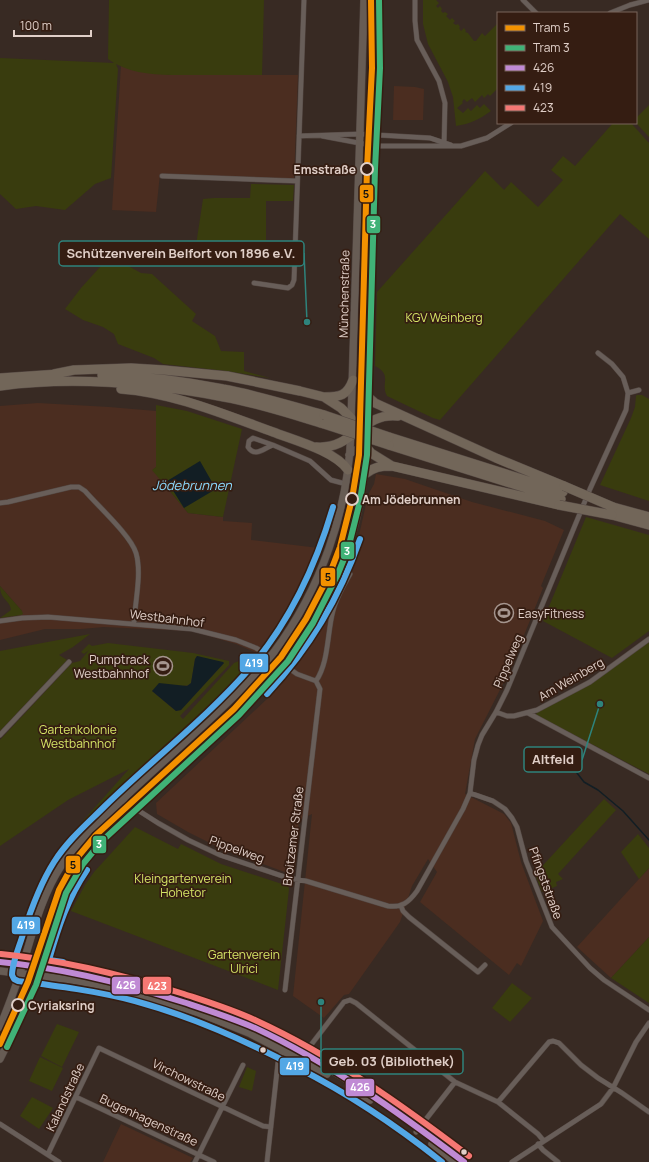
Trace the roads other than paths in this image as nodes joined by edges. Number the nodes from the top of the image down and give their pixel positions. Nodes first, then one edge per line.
1 (304, 0) edge
2 (364, 0) edge
3 (376, 0) edge
4 (415, 0) edge
5 (523, 0) edge
6 (649, 0) edge
7 (535, 12) edge
8 (612, 12) edge
9 (510, 124) edge
10 (360, 134) junction
11 (299, 136) junction
12 (322, 136) junction
13 (376, 136) junction
14 (360, 144) junction
15 (444, 144) junction
16 (375, 146) junction
17 (162, 176) dead end
18 (298, 181) junction
19 (254, 282) dead end
20 (598, 353) dead end
21 (0, 378) edge
22 (54, 378) junction
23 (353, 380) junction
24 (0, 386) edge
25 (639, 390) dead end
26 (628, 393) junction
27 (366, 395) junction
28 (324, 397) junction
29 (404, 417) junction
30 (351, 418) junction
31 (366, 424) junction
32 (358, 430) junction
33 (350, 438) junction
34 (273, 445) junction
35 (311, 446) junction
36 (366, 447) junction
37 (349, 455) junction
38 (366, 458) junction
39 (392, 466) junction
40 (348, 470) junction
41 (365, 474) junction
42 (346, 484) junction
43 (562, 495) junction
44 (0, 503) edge
45 (612, 511) junction
46 (649, 517) edge
47 (649, 525) edge
48 (350, 574) dead end
49 (0, 621) edge
50 (134, 623) junction
51 (649, 639) edge
52 (69, 662) dead end
53 (317, 682) junction
54 (496, 712) junction
55 (528, 713) junction
56 (0, 735) edge
57 (649, 778) edge
58 (470, 793) junction
59 (122, 800) junction
60 (134, 808) junction
61 (298, 879) junction
62 (401, 906) junction
63 (0, 962) edge
64 (23, 964) junction
65 (485, 965) dead end
66 (39, 966) junction
67 (0, 971) edge
68 (20, 973) junction
69 (36, 975) junction
70 (285, 990) dead end
71 (649, 1010) edge
72 (649, 1023) edge
73 (0, 1027) edge
74 (99, 1048) joint
75 (284, 1048) junction
76 (302, 1057) junction
77 (0, 1059) edge
78 (243, 1065) dead end
79 (455, 1082) junction
80 (613, 1088) junction
81 (76, 1097) junction
82 (498, 1102) junction
83 (222, 1107) junction
84 (649, 1112) edge
85 (0, 1124) edge
86 (271, 1127) junction
87 (417, 1130) junction
88 (543, 1140) junction
89 (538, 1144) junction
90 (48, 1154) junction
91 (199, 1155) junction
92 (59, 1162) edge
93 (195, 1162) edge
94 (214, 1162) edge
95 (266, 1162) edge
96 (455, 1162) edge
97 (464, 1162) edge
98 (512, 1162) edge
99 (558, 1162) edge

1 - 11 street
2 - 10 main road, Münchenstraße
3 - 13 main road, Münchenstraße
4 - 15 street
5 - 7 street
6 - 8 street
9 - 15 street
10 - 12 street
10 - 13 street
10 - 14 main road, Münchenstraße
11 - 12 street
11 - 18 street
12 - 14 street
13 - 15 street
13 - 16 main road, Münchenstraße
14 - 16 street
14 - 23 main road, Münchenstraße
15 - 16 street
16 - 27 main road, Münchenstraße
17 - 18 street
18 - 19 street
20 - 26 street, Pippelweg
21 - 22 highway
22 - 24 highway
22 - 28 highway
22 - 35 highway
22 - 43 highway, bridge
23 - 28 highway
23 - 30 main road, Münchenstraße
25 - 26 street
26 - 54 street, Pippelweg
27 - 29 highway
27 - 31 main road, Münchenstraße
28 - 30 highway
29 - 31 highway
29 - 43 highway
30 - 32 highway
30 - 33 main road, Münchenstraße
31 - 32 highway
31 - 36 main road, Münchenstraße
32 - 33 highway
32 - 36 highway
33 - 35 highway
33 - 37 main road, Münchenstraße
34 - 34 street
34 - 42 street
35 - 40 highway
36 - 38 main road, Münchenstraße
36 - 39 highway
37 - 38 main road
37 - 40 main road, Münchenstraße
38 - 41 main road, Münchenstraße
39 - 41 highway
39 - 43 highway
40 - 42 main road, Münchenstraße
41 - 60 main road, Münchenstraße, bridge
42 - 59 main road, Münchenstraße, bridge
43 - 45 highway, bridge
43 - 45 highway, bridge
44 - 50 street
45 - 46 highway
45 - 47 highway
48 - 53 street, Broitzemer Straße
49 - 50 street, Westbahnhof
50 - 53 street, Westbahnhof
51 - 55 street, Am Weinberg
52 - 56 street
53 - 61 street, Broitzemer Straße
54 - 55 street, Am Weinberg
54 - 58 street, Pippelweg
55 - 57 street
58 - 62 street, Pippelweg
58 - 71 street, Pfingststraße
59 - 60 street, Pippelweg
59 - 64 main road, Münchenstraße
60 - 61 street, Pippelweg
60 - 66 main road, Münchenstraße
61 - 62 street, Pippelweg
61 - 70 street, Broitzemer Straße
62 - 65 street
63 - 64 main road
64 - 66 main road
64 - 68 main road, Münchenstraße
66 - 69 main road, Münchenstraße
66 - 75 main road
67 - 68 main road
68 - 69 main road
68 - 73 main road, Münchenstraße
69 - 75 main road
69 - 77 main road, Münchenstraße
72 - 80 street
74 - 81 street, Kalandstraße
74 - 83 street, Virchowstraße
75 - 76 main road
75 - 86 street
76 - 79 street
76 - 87 main road
78 - 83 street
79 - 82 street
79 - 87 street
80 - 82 street
80 - 84 street
80 - 88 street
81 - 90 street, Kalandstraße
81 - 91 street, Bugenhagenstraße
82 - 88 street
83 - 86 street, Virchowstraße
83 - 91 street
85 - 90 street
86 - 95 street
87 - 96 main road
87 - 97 main road
88 - 89 street
89 - 98 street
89 - 99 street
90 - 92 street
91 - 93 street
91 - 94 street, Bugenhagenstraße

